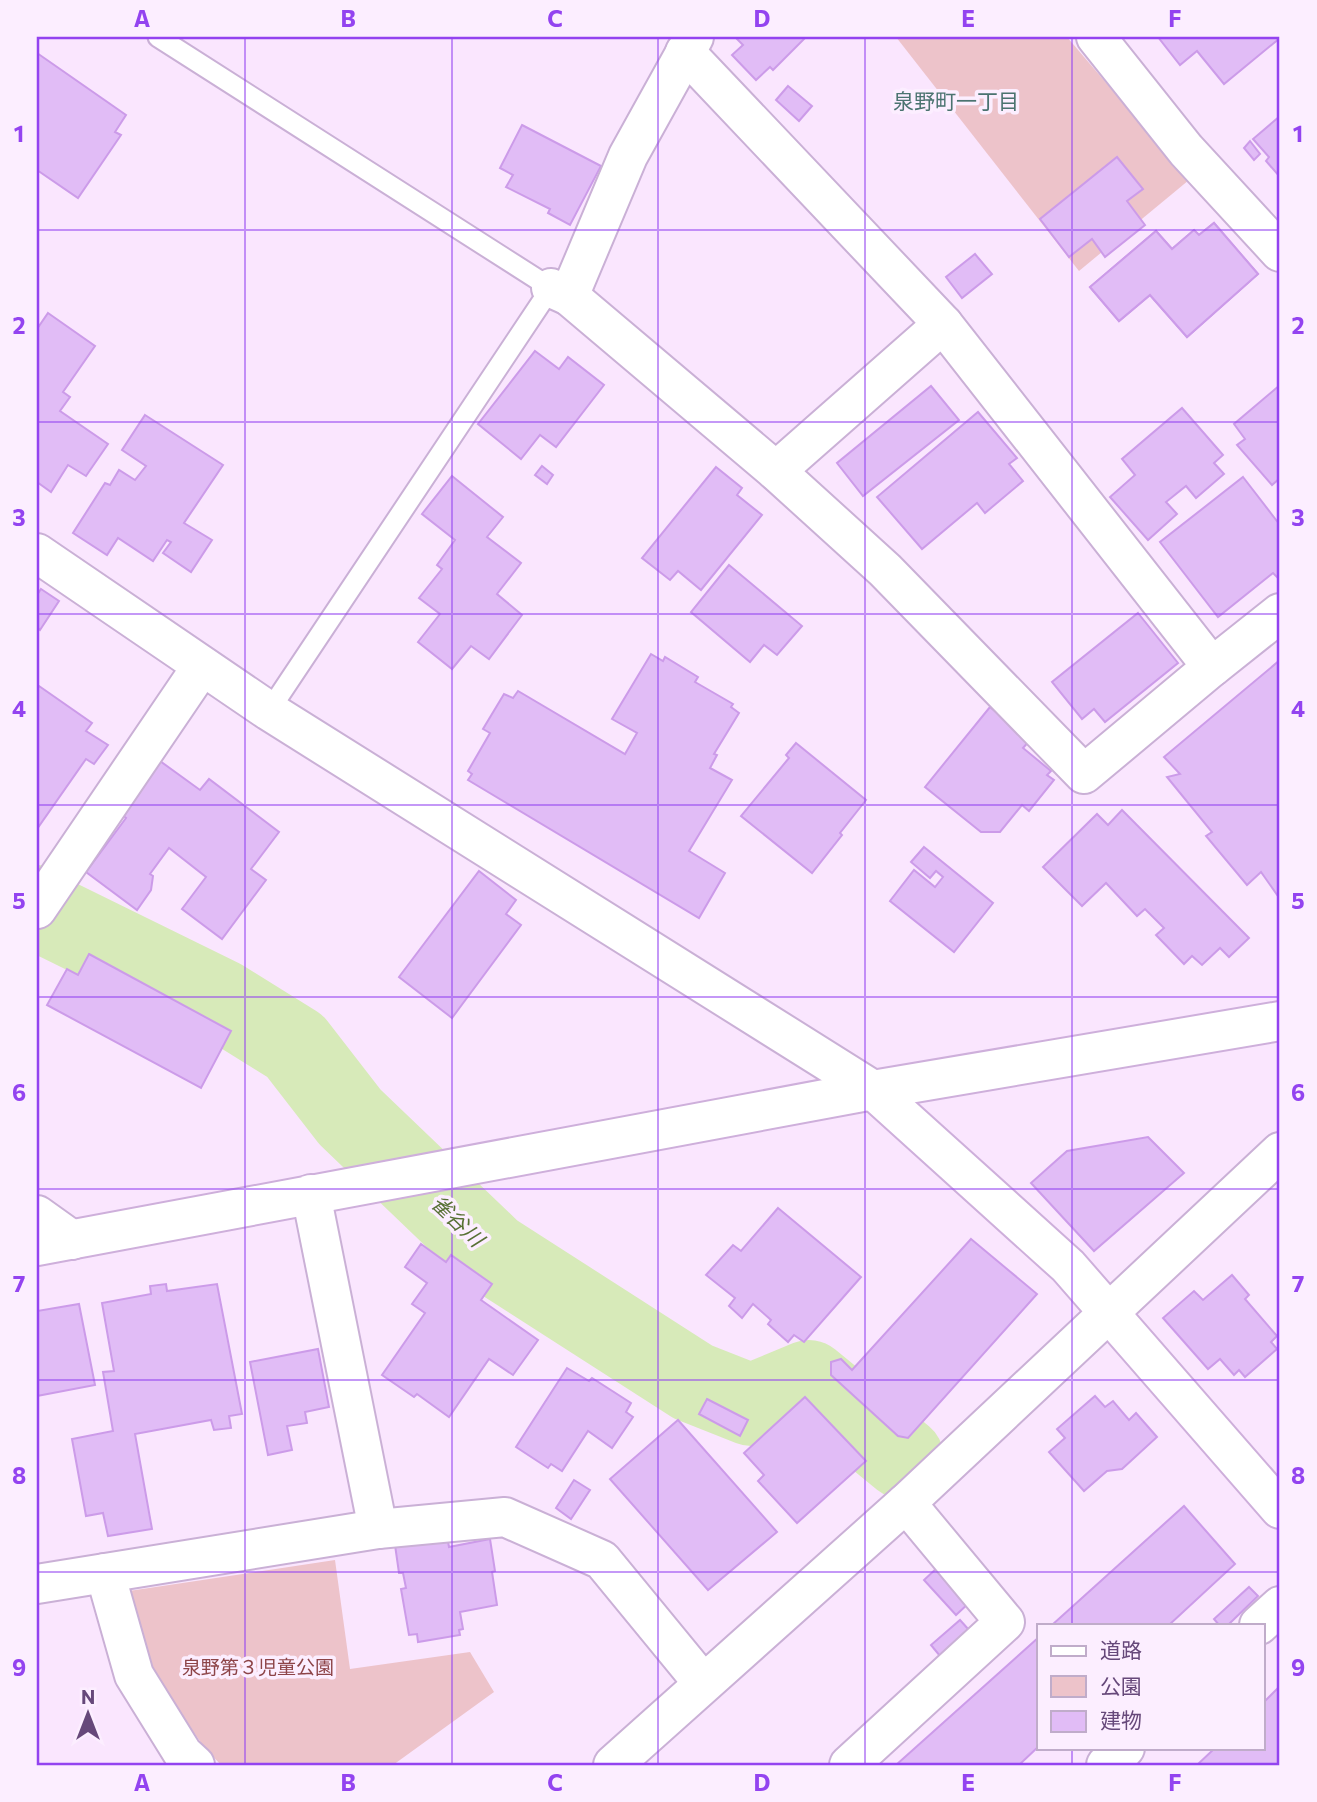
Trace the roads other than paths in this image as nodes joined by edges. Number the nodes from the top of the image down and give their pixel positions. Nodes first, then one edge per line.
1 (158, 37) edge
2 (1096, 37) edge
3 (690, 45) edge
4 (1280, 251) edge
5 (560, 292) junction
6 (943, 324) junction
7 (776, 471) junction
8 (37, 553) edge
9 (1280, 613) edge
10 (202, 666) junction
11 (1212, 667) junction
12 (269, 711) junction
13 (43, 900) edge
14 (1280, 1021) edge
15 (873, 1090) junction
16 (1280, 1152) edge
17 (311, 1194) junction
18 (37, 1215) edge
19 (54, 1243) edge
20 (1110, 1312) junction
21 (906, 1503) junction
22 (1280, 1509) edge
23 (378, 1529) junction
24 (105, 1573) junction
25 (37, 1584) edge
26 (1280, 1606) edge
27 (1260, 1624) edge
28 (703, 1683) junction
29 (1123, 1750) edge
30 (624, 1762) edge
31 (195, 1765) edge
32 (849, 1765) edge
33 (1106, 1765) edge

1 - 5 lane
2 - 4 street
3 - 5 street
3 - 6 street
5 - 7 street
5 - 12 lane
6 - 7 street
6 - 11 street
7 - 11 street
8 - 10 street
9 - 11 street
10 - 12 street
10 - 13 street
12 - 15 street
14 - 15 street
15 - 17 street
15 - 20 street
16 - 20 street
17 - 19 street
17 - 23 street
18 - 19 street
20 - 21 street
20 - 22 street
21 - 28 street
21 - 32 street
23 - 24 street
23 - 28 street
24 - 25 street
24 - 31 street
26 - 27 street
28 - 30 street
29 - 33 street

